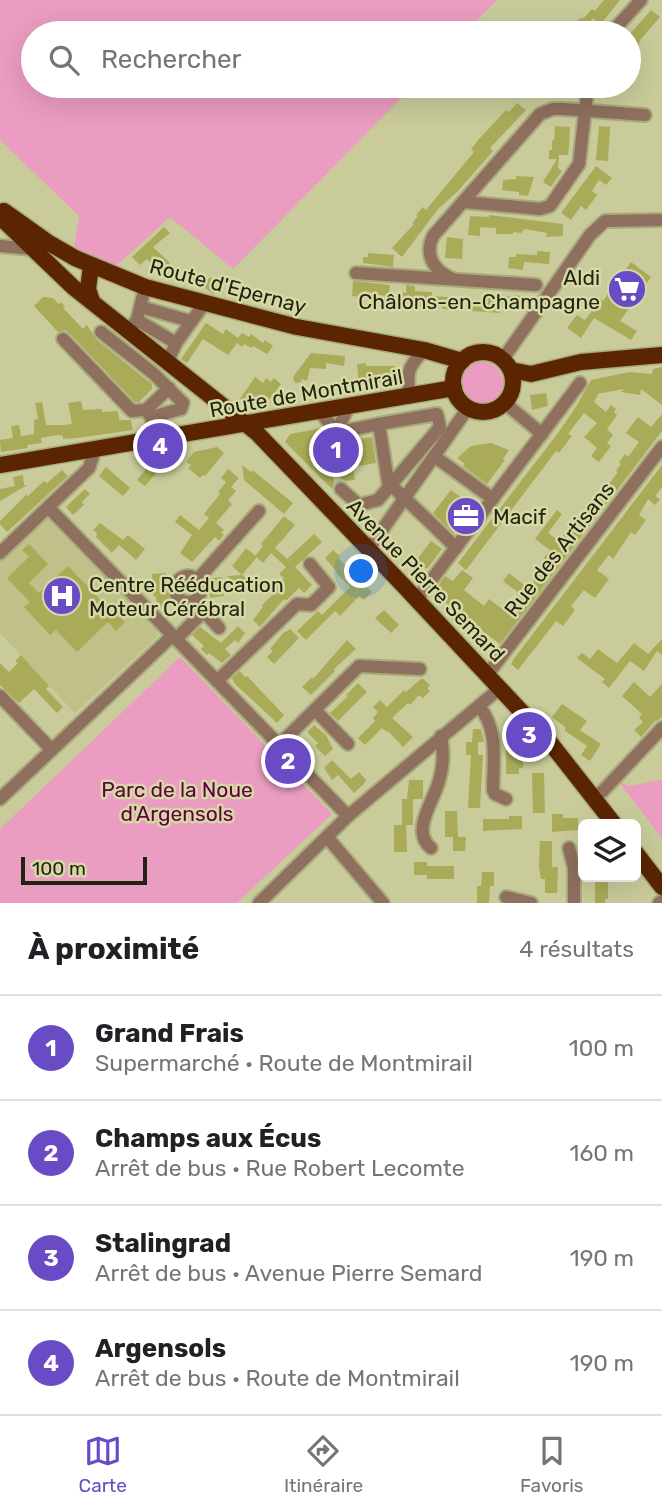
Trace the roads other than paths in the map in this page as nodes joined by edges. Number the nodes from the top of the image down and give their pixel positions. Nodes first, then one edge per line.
1 (640, 0) edge
2 (622, 21) edge
3 (586, 98) edge
4 (585, 110) junction
5 (645, 115) dead end
6 (463, 202) junction
7 (0, 208) edge
8 (0, 217) edge
9 (662, 220) edge
10 (0, 246) edge
11 (32, 249) junction
12 (89, 265) junction
13 (356, 273) dead end
14 (453, 279) junction
15 (536, 285) dead end
16 (73, 287) junction
17 (145, 287) junction
18 (92, 301) junction
19 (204, 304) junction
20 (141, 307) junction
21 (190, 321) junction
22 (133, 325) junction
23 (101, 332) dead end
24 (63, 338) dead end
25 (176, 343) junction
26 (424, 350) junction
27 (662, 355) edge
28 (164, 358) junction
29 (462, 361) junction
30 (507, 365) junction
31 (559, 368) junction
32 (148, 369) junction
33 (580, 383) dead end
34 (169, 388) junction
35 (454, 388) junction
36 (410, 396) junction
37 (508, 398) junction
38 (216, 400) junction
39 (349, 405) junction
40 (468, 408) junction
41 (318, 410) junction
42 (148, 414) junction
43 (279, 418) junction
44 (379, 424) junction
45 (247, 425) junction
46 (212, 431) junction
47 (344, 431) junction
48 (542, 434) junction
49 (157, 440) junction
50 (268, 446) junction
51 (662, 447) edge
52 (95, 450) junction
53 (434, 456) junction
54 (0, 465) edge
55 (392, 486) junction
56 (341, 489) dead end
57 (405, 498) junction
58 (493, 499) junction
59 (50, 508) junction
60 (259, 511) dead end
61 (456, 548) junction
62 (368, 550) junction
63 (0, 554) edge
64 (310, 564) dead end
65 (197, 580) junction
66 (417, 599) junction
67 (195, 600) junction
68 (204, 611) junction
69 (219, 628) dead end
70 (175, 637) junction
71 (420, 668) dead end
72 (487, 675) junction
73 (217, 681) junction
74 (500, 688) junction
75 (0, 696) edge
76 (479, 706) junction
77 (315, 710) junction
78 (662, 728) edge
79 (441, 736) junction
80 (348, 744) dead end
81 (279, 745) junction
82 (52, 750) junction
83 (594, 797) junction
84 (0, 799) edge
85 (506, 799) dead end
86 (348, 816) junction
87 (610, 819) edge
88 (327, 837) junction
89 (431, 848) dead end
90 (569, 848) dead end
91 (641, 860) edge
92 (662, 887) edge
93 (506, 895) edge
94 (259, 903) edge
95 (269, 903) edge
96 (383, 903) edge
97 (531, 903) edge
98 (574, 903) edge

1 - 2 street
3 - 4 street
4 - 5 street
4 - 6 street
4 - 6 street
6 - 14 street
7 - 12 main road, Route d'Epernay
8 - 11 main road, Avenue Pierre Semard
9 - 30 street
10 - 11 street
11 - 16 main road, Avenue Pierre Semard
12 - 16 main road
12 - 17 main road, Route d'Epernay
12 - 18 main road
13 - 14 street
14 - 15 street
16 - 18 main road, Avenue Pierre Semard
17 - 19 main road, Route d'Epernay
17 - 20 street
18 - 22 main road, Avenue Pierre Semard
19 - 21 street
19 - 26 main road, Route d'Epernay
20 - 21 street
20 - 22 street
21 - 25 street
22 - 25 street
22 - 28 main road, Avenue Pierre Semard
23 - 32 street
24 - 42 street
25 - 28 street
26 - 29 main road, Route d'Epernay
26 - 36 street
27 - 31 main road
28 - 32 street
28 - 38 main road, Avenue Pierre Semard
29 - 30 main road
29 - 35 main road
30 - 31 main road
30 - 37 main road
31 - 37 main road
32 - 34 street
33 - 48 street
34 - 42 street
34 - 42 street
35 - 36 main road, Route de Montmirail
35 - 40 main road
36 - 39 main road, Route de Montmirail
37 - 40 main road
37 - 48 street
38 - 45 main road, Avenue Pierre Semard
38 - 46 main road
39 - 41 main road, Route de Montmirail
39 - 47 street
40 - 53 street
41 - 43 main road, Route de Montmirail
41 - 47 street
42 - 49 street
43 - 45 main road, Route de Montmirail
43 - 50 main road
44 - 47 street
44 - 55 street
44 - 55 street
45 - 46 main road, Route de Montmirail
45 - 50 main road, Avenue Pierre Semard
46 - 49 main road, Route de Montmirail
48 - 58 street
49 - 52 main road, Route de Montmirail
50 - 62 main road, Avenue Pierre Semard
51 - 72 street, Rue des Artisans
52 - 54 main road, Route de Montmirail
52 - 59 street
53 - 57 street
53 - 58 street
55 - 56 street
55 - 57 street
57 - 61 street
57 - 62 street
58 - 61 street
59 - 63 street
59 - 70 street
60 - 65 street
61 - 66 street
62 - 66 main road, Avenue Pierre Semard
64 - 73 street
65 - 67 street
65 - 67 street
66 - 72 main road, Avenue Pierre Semard
67 - 68 street
68 - 69 street
68 - 70 street
70 - 73 street
70 - 82 street
71 - 77 street
72 - 74 main road, Avenue Pierre Semard
73 - 81 street
74 - 76 street
74 - 83 main road, Avenue Pierre Semard
75 - 82 street
76 - 79 street
76 - 85 street
77 - 80 street
77 - 81 street
78 - 83 street
79 - 86 street
79 - 89 street
81 - 86 street
82 - 84 street
83 - 87 main road, Avenue Pierre Semard
86 - 88 street
88 - 94 street
88 - 95 street
88 - 96 street
90 - 98 street
91 - 92 main road
93 - 97 street

